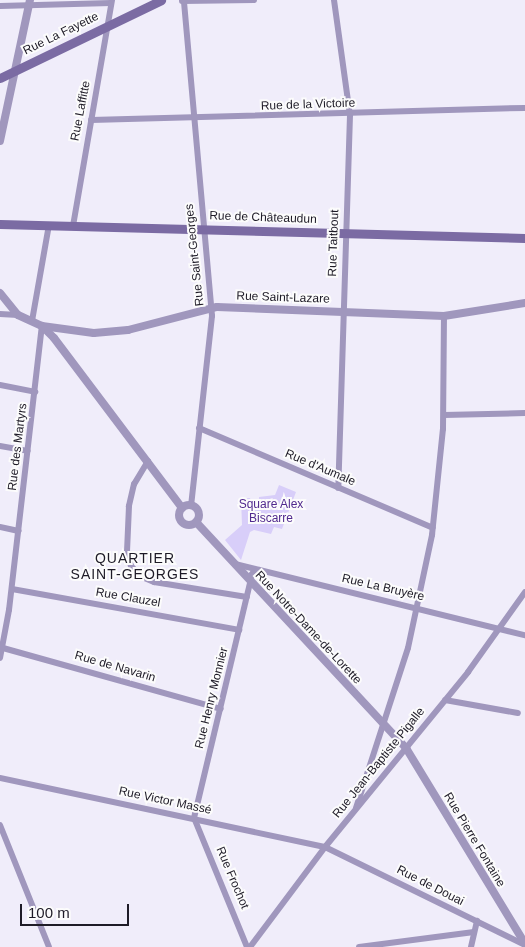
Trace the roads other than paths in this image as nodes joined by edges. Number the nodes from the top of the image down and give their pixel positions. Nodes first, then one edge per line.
1 (161, 0) edge
2 (254, 0) edge
3 (334, 0) edge
4 (182, 1) edge
5 (111, 2) edge
6 (29, 3) edge
7 (0, 6) edge
8 (107, 26) junction
9 (15, 71) junction
10 (0, 78) edge
11 (525, 108) edge
12 (350, 115) junction
13 (194, 119) junction
14 (91, 120) junction
15 (0, 141) edge
16 (0, 224) edge
17 (49, 226) junction
18 (73, 226) junction
19 (203, 229) junction
20 (346, 233) junction
21 (525, 238) edge
22 (0, 293) edge
23 (525, 303) edge
24 (211, 308) junction
25 (344, 312) junction
26 (0, 314) edge
27 (18, 315) junction
28 (444, 316) junction
29 (32, 321) junction
30 (42, 326) junction
31 (0, 385) edge
32 (35, 392) junction
33 (525, 413) edge
34 (444, 415) junction
35 (199, 428) junction
36 (0, 446) edge
37 (28, 451) junction
38 (148, 461) junction
39 (338, 488) junction
40 (190, 505) junction
41 (182, 508) junction
42 (196, 522) junction
43 (0, 527) edge
44 (433, 528) junction
45 (19, 531) junction
46 (235, 564) junction
47 (259, 570) junction
48 (251, 583) junction
49 (12, 589) junction
50 (525, 592) edge
51 (247, 598) junction
52 (417, 608) junction
53 (500, 628) junction
54 (240, 630) junction
55 (525, 635) edge
56 (3, 648) junction
57 (0, 658) edge
58 (445, 700) junction
59 (221, 709) junction
60 (518, 713) dead end
61 (383, 726) junction
62 (406, 748) junction
63 (0, 778) edge
64 (356, 808) junction
65 (194, 818) junction
66 (0, 825) edge
67 (325, 846) junction
68 (477, 921) junction
69 (474, 932) junction
70 (525, 944) edge
71 (49, 947) edge
72 (248, 947) edge
73 (359, 947) edge
74 (470, 947) edge

1 - 8 main road, Rue La Fayette
2 - 4 street
3 - 12 street, Rue Taitbout
4 - 13 street, Rue Saint-Georges
5 - 6 street
5 - 8 street, Rue Laffitte
6 - 7 street
6 - 9 street
8 - 9 main road, Rue La Fayette
8 - 14 street, Rue Laffitte
9 - 10 main road, Rue La Fayette
9 - 15 street
11 - 12 street, Rue de la Victoire
12 - 13 street, Rue de la Victoire
12 - 20 street, Rue Taitbout
13 - 14 street, Rue de la Victoire
13 - 19 street, Rue Saint-Georges
14 - 18 street, Rue Laffitte
16 - 17 main road, Rue de Châteaudun
17 - 18 main road, Rue de Châteaudun
17 - 29 street
18 - 19 main road, Rue de Châteaudun
19 - 20 main road, Rue de Châteaudun
19 - 24 street, Rue Saint-Georges
20 - 21 main road, Rue de Châteaudun
20 - 25 street, Rue Taitbout
22 - 27 street
23 - 28 street, Rue Saint-Lazare
24 - 25 street, Rue Saint-Lazare
24 - 30 street, Rue Saint-Lazare
24 - 35 street, Rue Saint-Georges
25 - 28 street, Rue Saint-Lazare
25 - 39 street, Rue Taitbout
26 - 27 street
27 - 29 street
28 - 34 street
29 - 30 street
30 - 32 street, Rue des Martyrs
30 - 38 street
31 - 32 street
32 - 37 street, Rue des Martyrs
33 - 34 street
34 - 44 street
35 - 39 street, Rue d'Aumale
35 - 40 street, Rue Saint-Georges
36 - 37 street
37 - 45 street, Rue des Martyrs
38 - 41 street
38 - 51 street
39 - 44 street, Rue d'Aumale
40 - 41 street
40 - 42 street
41 - 42 street
42 - 46 street, Rue Notre-Dame-de-Lorette
43 - 45 street
44 - 52 street
45 - 49 street, Rue des Martyrs
46 - 47 street, Rue La Bruyère
46 - 48 street, Rue Notre-Dame-de-Lorette
47 - 48 street, Rue Henry Monnier
47 - 52 street, Rue La Bruyère
48 - 51 street, Rue Henry Monnier
48 - 61 street, Rue Notre-Dame-de-Lorette
49 - 54 street, Rue Clauzel
49 - 56 street, Rue des Martyrs
50 - 53 street, Rue Jean-Baptiste Pigalle
51 - 54 street, Rue Henry Monnier
52 - 53 street, Rue La Bruyère
52 - 61 street
53 - 55 street, Rue La Bruyère
53 - 58 street, Rue Jean-Baptiste Pigalle
54 - 59 street, Rue Henry Monnier
56 - 57 street, Rue des Martyrs
56 - 59 street, Rue de Navarin
58 - 60 street
58 - 62 street, Rue Jean-Baptiste Pigalle
59 - 65 street, Rue Henry Monnier
61 - 62 street, Rue Notre-Dame-de-Lorette
61 - 64 street
62 - 64 street, Rue Jean-Baptiste Pigalle
62 - 70 street, Rue Pierre Fontaine
63 - 65 street, Rue Victor Massé
64 - 67 street, Rue Jean-Baptiste Pigalle
65 - 67 street, Rue Victor Massé
65 - 72 street, Rue Frochot
66 - 71 street
67 - 68 street, Rue de Douai
67 - 72 street, Rue Jean-Baptiste Pigalle
68 - 69 street
68 - 70 street, Rue de Douai
69 - 73 street
69 - 74 street

